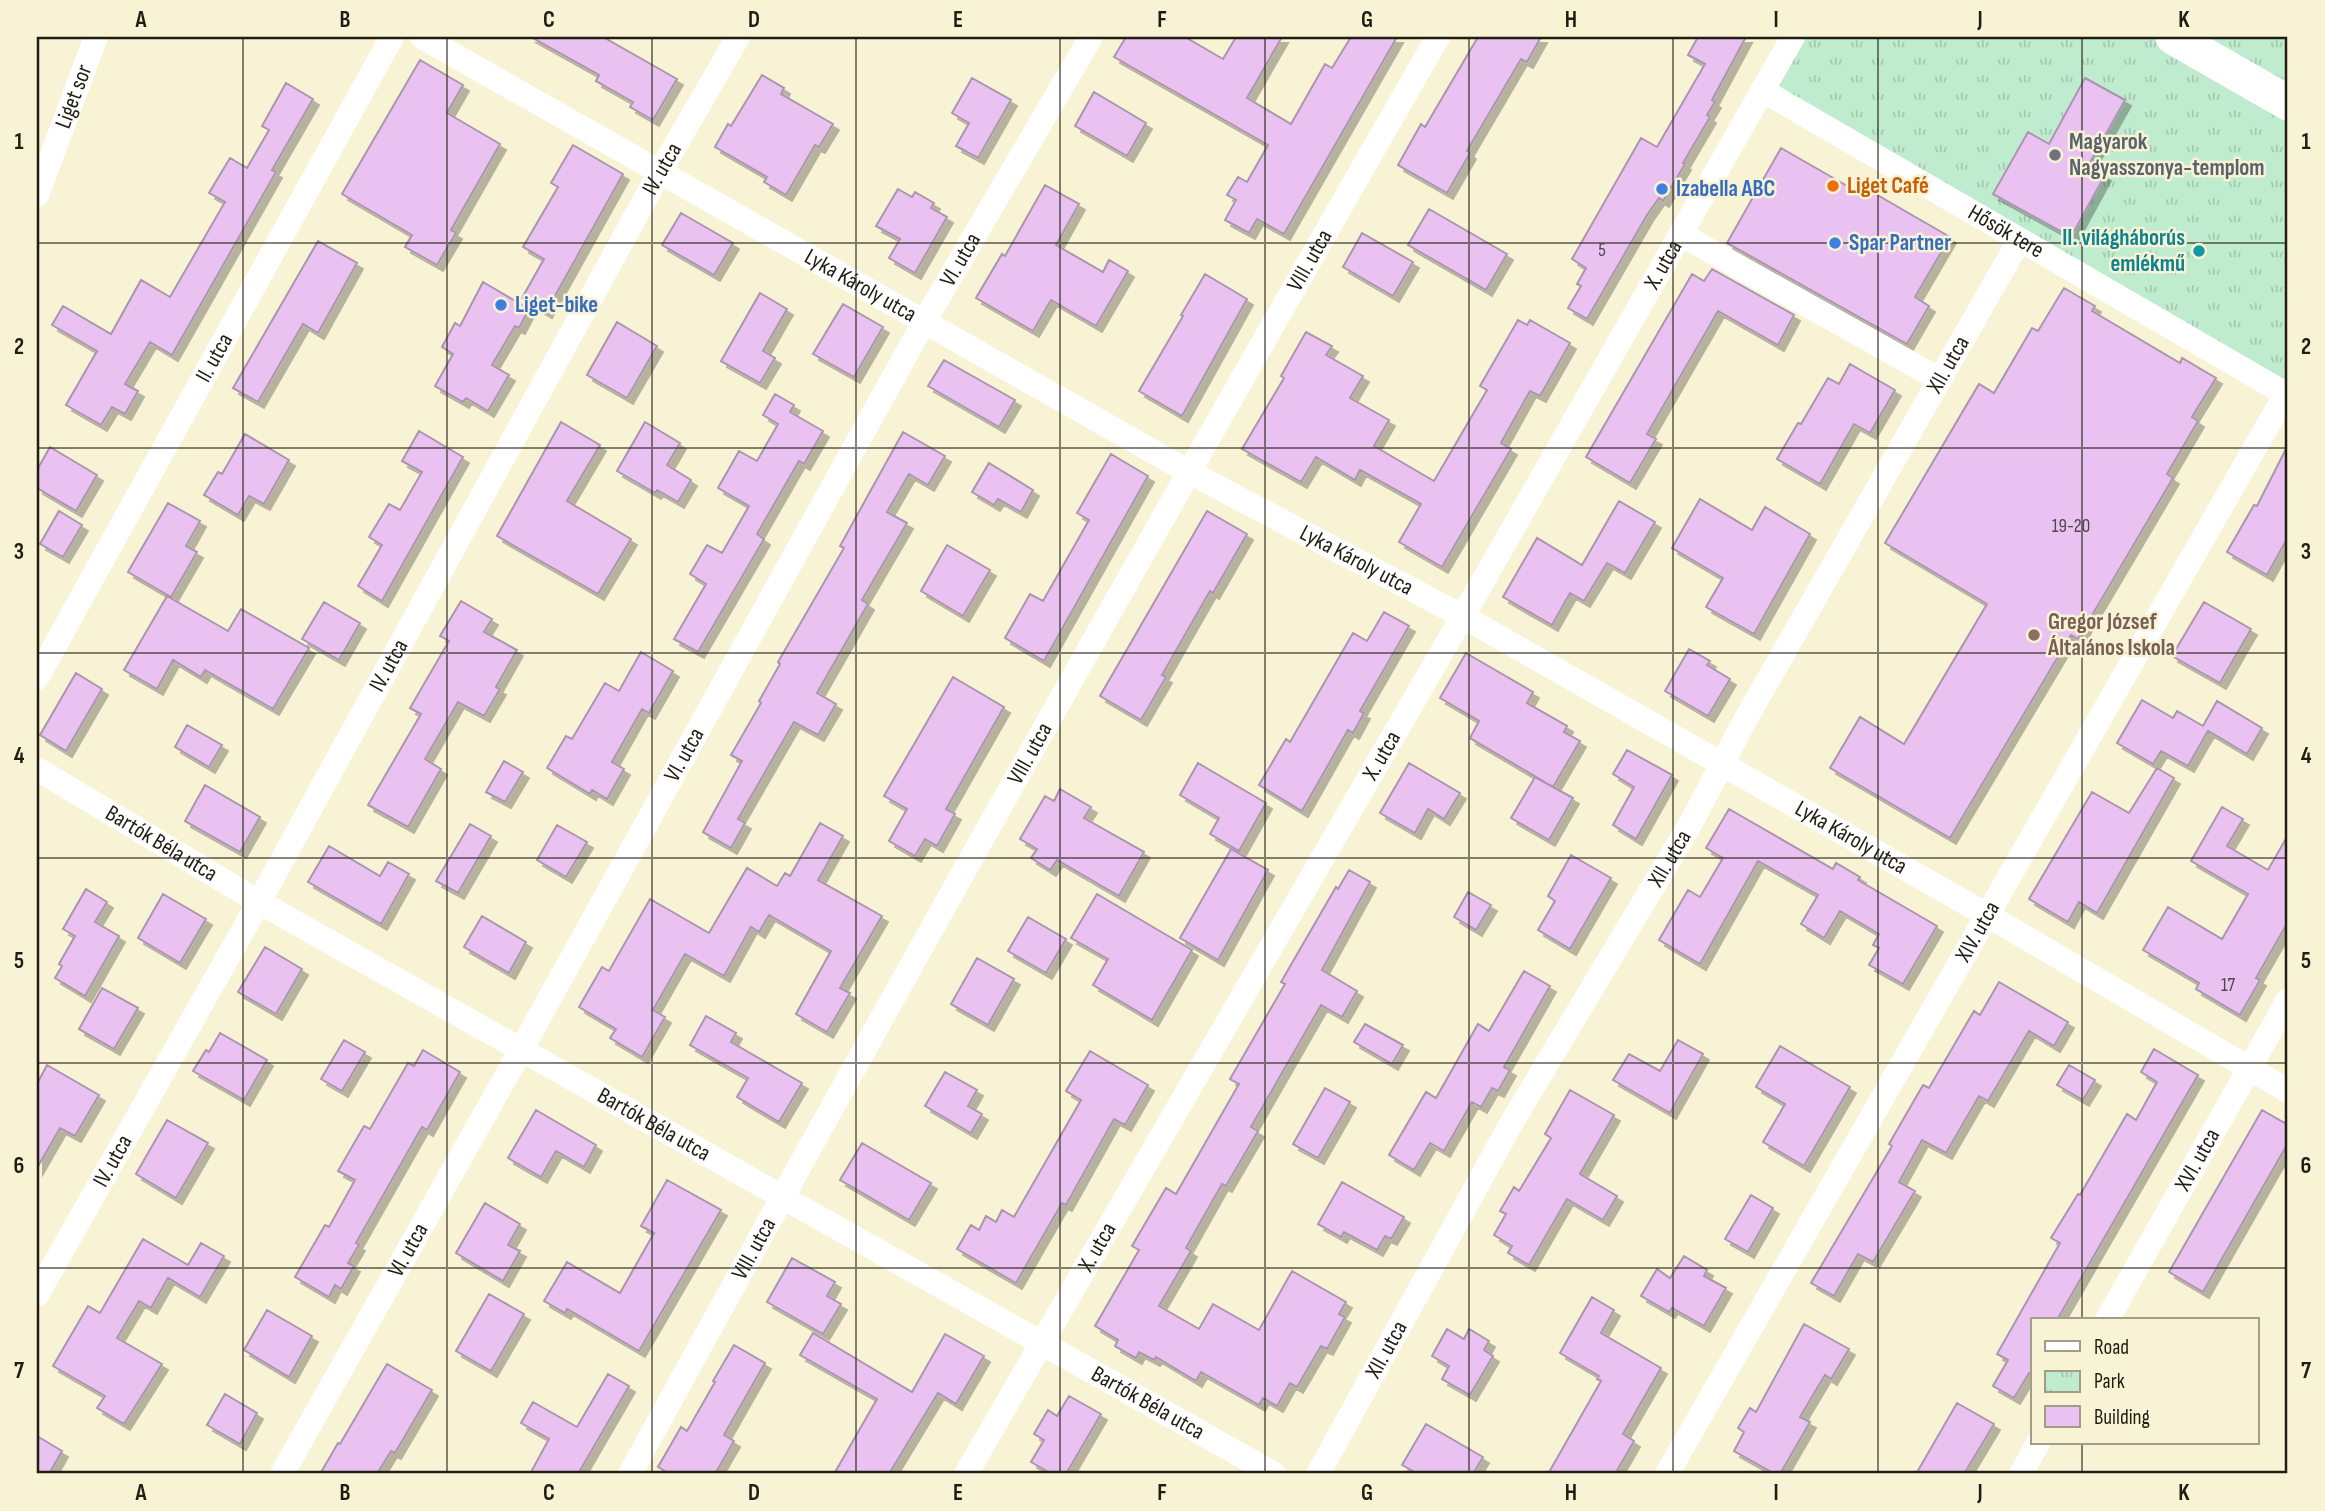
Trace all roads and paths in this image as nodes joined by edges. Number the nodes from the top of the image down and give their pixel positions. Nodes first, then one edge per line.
1 (96, 37) edge
2 (392, 37) edge
3 (422, 37) edge
4 (738, 37) edge
5 (1091, 37) edge
6 (1438, 37) edge
7 (1793, 37) edge
8 (2173, 37) edge
9 (1762, 90) junction
10 (2288, 103) edge
11 (660, 172) junction
12 (37, 195) edge
13 (1682, 235) junction
14 (2020, 241) junction
15 (924, 322) junction
16 (1939, 379) junction
17 (2287, 392) edge
18 (1189, 472) junction
19 (1462, 616) junction
20 (37, 678) edge
21 (1722, 764) junction
22 (37, 769) edge
23 (259, 902) junction
24 (1987, 915) junction
25 (2288, 1000) edge
26 (521, 1050) junction
27 (2249, 1069) junction
28 (2288, 1091) edge
29 (783, 1196) junction
30 (37, 1295) edge
31 (2109, 1318) edge
32 (1042, 1342) junction
33 (2037, 1444) edge
34 (282, 1474) edge
35 (630, 1474) edge
36 (965, 1474) edge
37 (1274, 1474) edge
38 (1318, 1474) edge
39 (1667, 1474) edge
40 (2021, 1474) edge

1 - 12 street, Liget sor
2 - 20 street, II. utca
3 - 11 street, Lyka Károly utca
4 - 11 street, IV. utca
5 - 15 street, VI. utca
6 - 18 street, VIII. utca
7 - 9 street, X. utca
8 - 10 street
9 - 13 street, X. utca
9 - 14 street, Hősök tere
11 - 15 street, Lyka Károly utca
11 - 23 street, IV. utca
13 - 16 street
13 - 19 street, X. utca
14 - 16 street, XII. utca
14 - 17 street, Hősök tere
15 - 18 street, Lyka Károly utca
15 - 26 street, VI. utca
16 - 21 street, XII. utca
17 - 24 street, XIV. utca
18 - 19 street, Lyka Károly utca
18 - 29 street, VIII. utca
19 - 21 street, Lyka Károly utca
19 - 32 street, X. utca
21 - 24 street, Lyka Károly utca
21 - 38 street, XII. utca
22 - 23 street, Bartók Béla utca
23 - 26 street, Bartók Béla utca
23 - 30 street, IV. utca
24 - 27 street, Lyka Károly utca
24 - 39 street, XIV. utca
25 - 27 street, XVI. utca
26 - 29 street, Bartók Béla utca
26 - 34 street, VI. utca
27 - 28 street, Lyka Károly utca
27 - 31 street, XVI. utca
29 - 32 street, Bartók Béla utca
29 - 35 street, VIII. utca
32 - 36 street, X. utca
32 - 37 street, Bartók Béla utca
33 - 40 street

